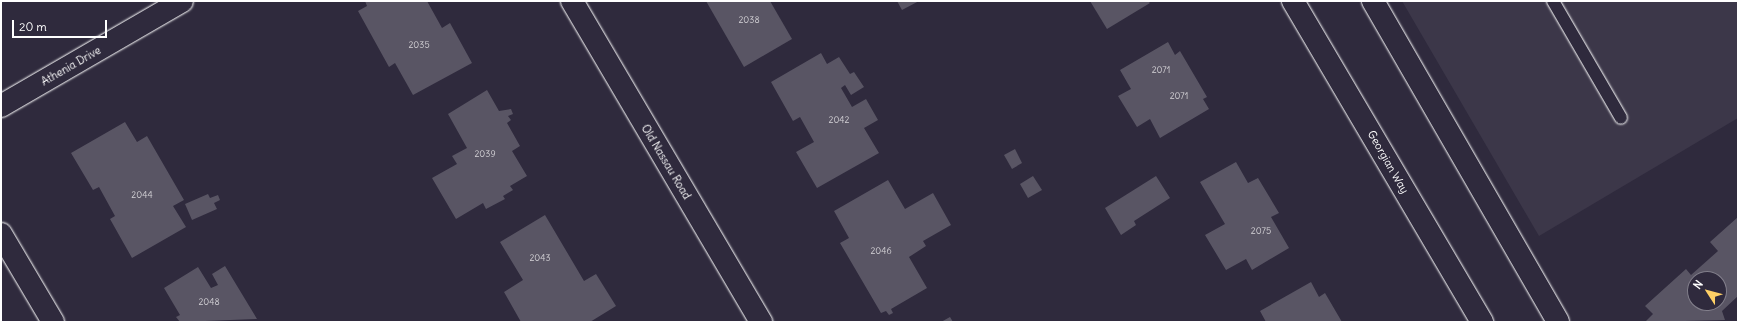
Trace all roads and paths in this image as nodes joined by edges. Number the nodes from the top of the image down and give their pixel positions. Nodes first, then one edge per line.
1 (182, 1) edge
2 (572, 1) edge
3 (1293, 1) edge
4 (1373, 1) edge
5 (1554, 1) edge
6 (1, 106) edge
7 (1620, 118) dead end
8 (1, 234) edge
9 (53, 322) edge
10 (761, 322) edge
11 (1482, 322) edge
12 (1558, 322) edge

1 - 6 street, Athenia Drive
2 - 10 street, Old Nassau Road
3 - 11 street, Georgian Way
4 - 12 street
5 - 7 lane
8 - 9 street

